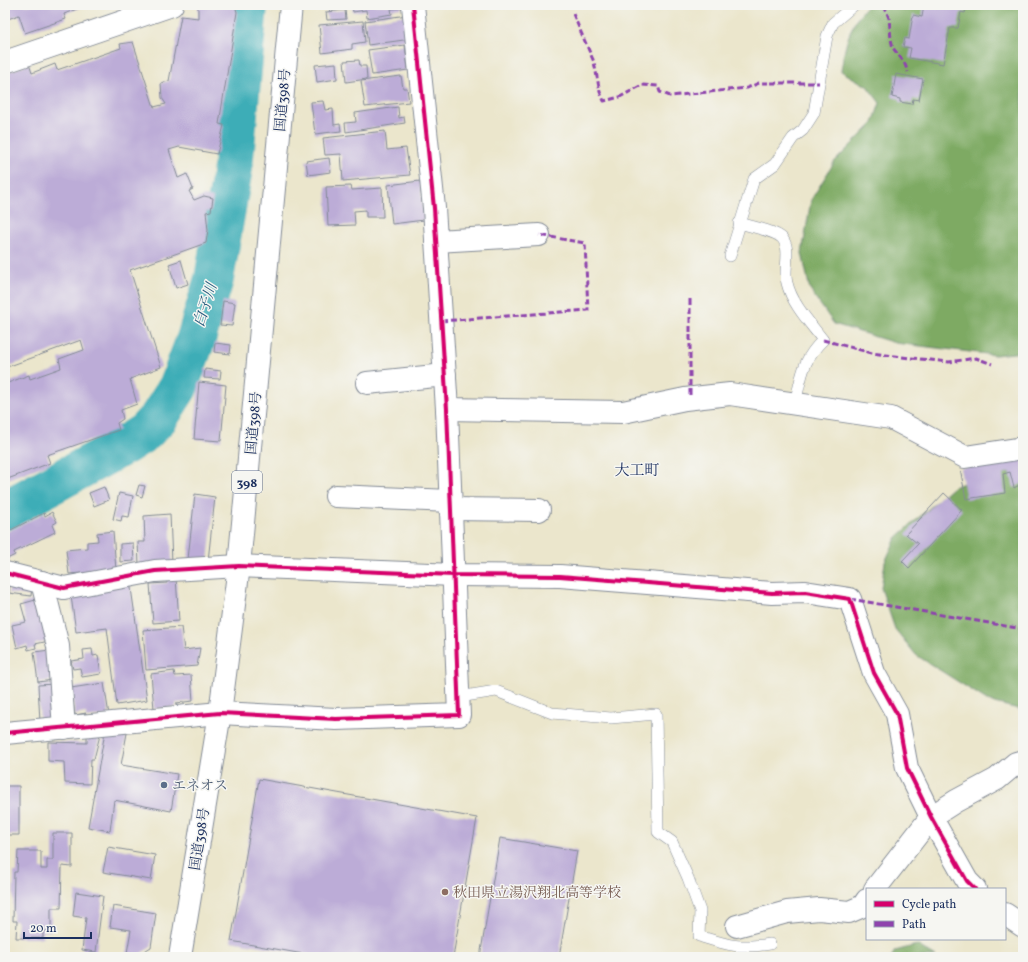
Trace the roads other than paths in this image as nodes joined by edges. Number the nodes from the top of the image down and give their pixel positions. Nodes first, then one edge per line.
1 (172, 5) edge
2 (291, 5) edge
3 (413, 5) edge
4 (854, 5) edge
5 (5, 62) edge
6 (739, 223) junction
7 (538, 235) dead end
8 (436, 241) junction
9 (730, 256) dead end
10 (445, 375) junction
11 (366, 383) dead end
12 (795, 402) junction
13 (447, 409) junction
14 (1023, 448) edge
15 (336, 496) dead end
16 (450, 505) junction
17 (539, 510) dead end
18 (240, 566) junction
19 (5, 573) edge
20 (454, 575) junction
21 (42, 582) junction
22 (458, 697) junction
23 (220, 713) junction
24 (64, 728) junction
25 (5, 732) edge
26 (1023, 761) edge
27 (930, 817) junction
28 (876, 888) edge
29 (975, 888) edge
30 (866, 902) edge
31 (1006, 915) edge
32 (737, 926) dead end
33 (1023, 926) edge
34 (770, 944) dead end
35 (180, 957) edge

1 - 5 main road
2 - 18 main road, 国道398号 / 398
3 - 8 main road
4 - 6 lane
6 - 9 lane
6 - 12 lane
7 - 8 main road
8 - 10 main road
10 - 11 main road
10 - 13 main road
12 - 13 main road
12 - 14 main road
13 - 16 main road
15 - 16 main road
16 - 17 main road
16 - 20 main road
18 - 20 main road
18 - 21 main road
18 - 23 main road, 国道398号 / 398
19 - 21 main road
20 - 22 main road
20 - 27 main road
21 - 24 main road
22 - 23 main road
22 - 34 lane
23 - 24 main road
23 - 35 main road, 国道398号 / 398
24 - 25 main road
26 - 27 main road
27 - 28 main road
27 - 29 main road
30 - 32 main road
31 - 33 main road

